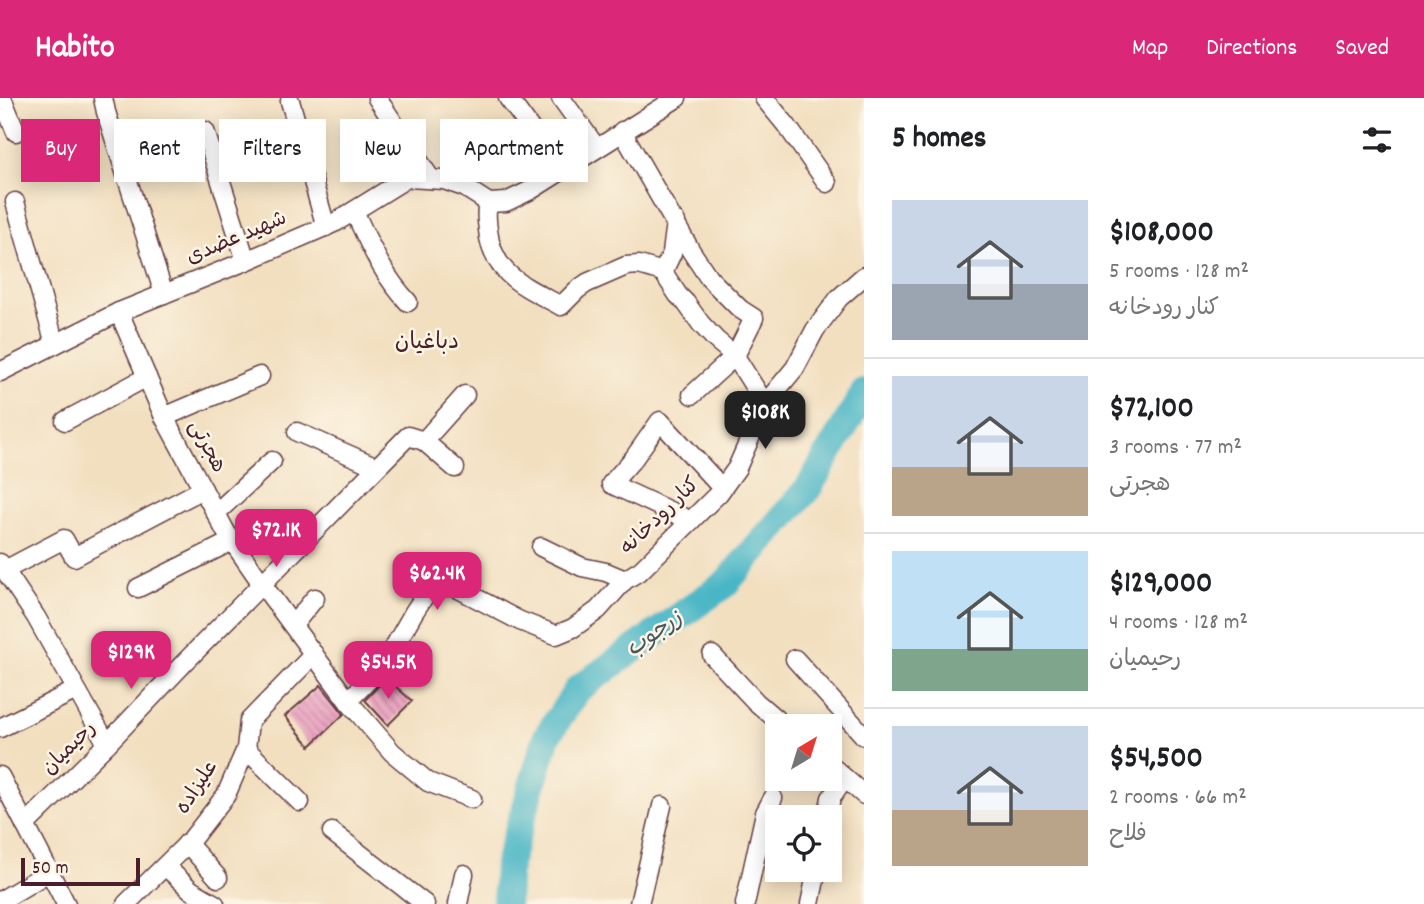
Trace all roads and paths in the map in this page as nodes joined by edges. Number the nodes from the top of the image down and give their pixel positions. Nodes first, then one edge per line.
1 (2, 98) edge
2 (103, 98) edge
3 (377, 98) edge
4 (508, 98) edge
5 (561, 98) edge
6 (677, 98) edge
7 (764, 98) edge
8 (290, 101) dead end
9 (653, 104) edge
10 (523, 119) edge
11 (205, 131) dead end
12 (622, 131) junction
13 (16, 132) dead end
14 (596, 147) junction
15 (588, 152) edge
16 (431, 179) junction
17 (543, 182) edge
18 (827, 183) dead end
19 (15, 202) dead end
20 (489, 203) junction
21 (354, 211) junction
22 (676, 222) junction
23 (326, 227) junction
24 (246, 261) junction
25 (663, 272) junction
26 (864, 276) edge
27 (164, 294) junction
28 (408, 302) dead end
29 (119, 312) junction
30 (55, 344) junction
31 (735, 356) junction
32 (0, 372) edge
33 (260, 376) dead end
34 (147, 377) junction
35 (465, 395) dead end
36 (692, 395) dead end
37 (765, 404) junction
38 (164, 417) junction
39 (65, 421) dead end
40 (297, 432) dead end
41 (424, 441) junction
42 (272, 461) dead end
43 (377, 467) junction
44 (455, 468) dead end
45 (722, 488) junction
46 (203, 489) junction
47 (216, 513) junction
48 (691, 521) junction
49 (232, 541) junction
50 (541, 547) dead end
51 (3, 566) edge
52 (625, 580) junction
53 (262, 584) junction
54 (138, 588) dead end
55 (315, 598) dead end
56 (293, 625) junction
57 (314, 654) junction
58 (712, 655) dead end
59 (795, 659) dead end
60 (76, 690) junction
61 (348, 701) junction
62 (770, 714) edge
63 (0, 728) edge
64 (864, 736) edge
65 (107, 744) junction
66 (246, 749) junction
67 (842, 775) edge
68 (0, 776) edge
69 (845, 778) junction
70 (864, 795) edge
71 (773, 798) dead end
72 (472, 799) dead end
73 (300, 802) dead end
74 (830, 805) edge
75 (662, 806) dead end
76 (25, 825) junction
77 (332, 832) dead end
78 (187, 843) junction
79 (164, 866) junction
80 (49, 872) junction
81 (464, 874) dead end
82 (218, 878) dead end
83 (815, 882) edge
84 (145, 897) edge
85 (0, 901) edge
86 (66, 904) edge
87 (126, 904) edge
88 (215, 904) edge
89 (425, 904) edge
90 (458, 904) edge
91 (639, 904) edge
92 (745, 904) edge
93 (810, 904) edge

1 - 13 street
2 - 27 street
3 - 16 street
4 - 10 street
5 - 14 street
6 - 9 street
7 - 18 street
8 - 23 street
9 - 12 street
11 - 24 street
12 - 14 street
12 - 22 street
14 - 15 street
16 - 20 street, شهید عضدی
16 - 21 street, شهید عضدی
17 - 20 street
19 - 30 street
20 - 25 street
21 - 23 street, شهید عضدی
21 - 28 street
22 - 25 street
22 - 31 street
23 - 24 street, شهید عضدی
24 - 27 street, شهید عضدی
25 - 31 street
26 - 37 street, کنار رودخانه
27 - 29 street, شهید عضدی
29 - 30 street, شهید عضدی
29 - 34 street, هجرتی
30 - 32 street, شهید عضدی
31 - 36 street
31 - 37 street
33 - 38 street
34 - 38 street, هجرتی
34 - 39 street
35 - 41 street
37 - 45 street, کنار رودخانه
38 - 46 street, هجرتی
40 - 43 street
41 - 43 street, رحیمیان
41 - 44 street
42 - 47 street
43 - 53 street, رحیمیان
45 - 48 street, کنار رودخانه
45 - 48 street
46 - 47 street, هجرتی
46 - 51 street
47 - 49 street, هجرتی
48 - 52 street, کنار رودخانه
49 - 53 street, هجرتی
49 - 54 street
50 - 52 street
51 - 60 street
52 - 61 street, کنار رودخانه
53 - 56 street, هجرتی
53 - 65 street, رحیمیان
55 - 56 street
56 - 57 street, هجرتی
57 - 61 street, هجرتی
57 - 66 street, علیزاده
58 - 62 street
59 - 64 street
60 - 63 street
60 - 65 street
61 - 72 street, هجرتی
65 - 76 street, رحیمیان
66 - 73 street
66 - 78 street, علیزاده
67 - 69 street
68 - 76 street
69 - 70 street
69 - 74 street
71 - 92 street
75 - 91 street
76 - 80 street
77 - 89 street
78 - 79 street, علیزاده
78 - 82 street
79 - 84 street, علیزاده
79 - 88 street
80 - 85 street
80 - 86 street
81 - 90 street
83 - 93 street
84 - 87 street, علیزاده

